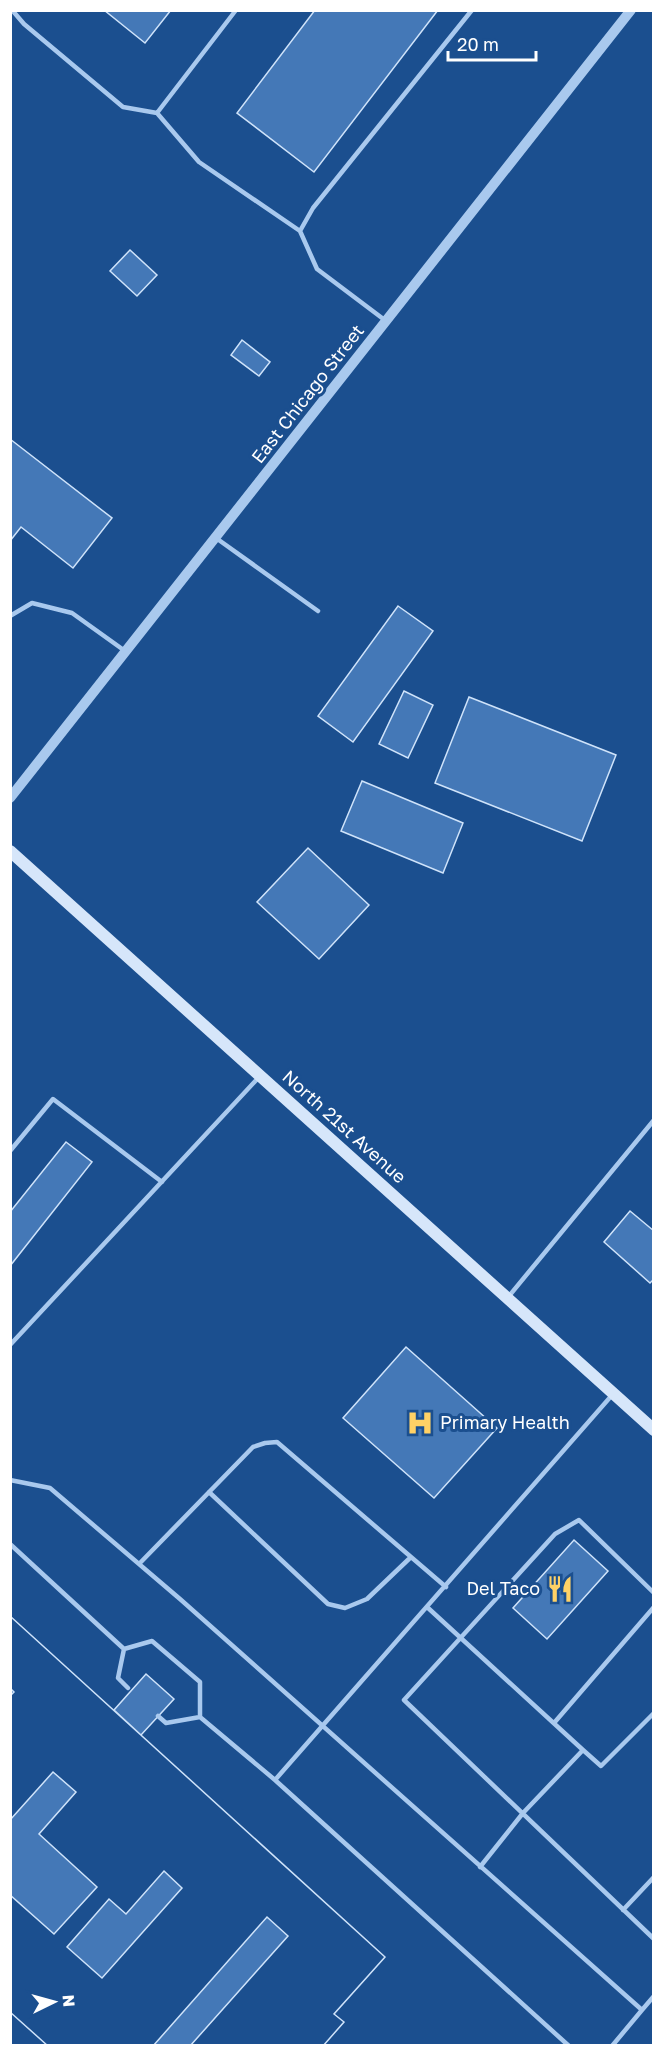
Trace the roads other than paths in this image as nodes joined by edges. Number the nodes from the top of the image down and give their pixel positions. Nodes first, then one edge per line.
1 (12, 10) edge
2 (236, 10) edge
3 (472, 10) edge
4 (631, 10) edge
5 (157, 113) junction
6 (300, 231) junction
7 (386, 321) junction
8 (216, 538) junction
9 (318, 611) dead end
10 (10, 616) edge
11 (126, 652) junction
12 (10, 798) edge
13 (10, 851) edge
14 (260, 1076) junction
15 (654, 1120) edge
16 (10, 1151) edge
17 (162, 1182) junction
18 (507, 1299) junction
19 (10, 1345) edge
20 (613, 1394) junction
21 (654, 1430) edge
22 (10, 1480) edge
23 (209, 1492) junction
24 (10, 1544) edge
25 (411, 1557) junction
26 (139, 1564) junction
27 (446, 1587) junction
28 (654, 1593) edge
29 (654, 1606) edge
30 (428, 1607) junction
31 (461, 1637) junction
32 (124, 1649) junction
33 (128, 1688) dead end
34 (654, 1713) edge
35 (158, 1716) dead end
36 (200, 1717) junction
37 (554, 1723) junction
38 (322, 1726) junction
39 (583, 1750) junction
40 (275, 1780) junction
41 (523, 1813) junction
42 (480, 1867) junction
43 (654, 1876) edge
44 (623, 1910) junction
45 (654, 1939) edge
46 (654, 1996) edge
47 (642, 2010) junction
48 (569, 2046) edge
49 (612, 2046) edge

1 - 5 lane
2 - 5 lane
3 - 6 lane
4 - 7 street, East Chicago Street
5 - 6 lane
6 - 7 lane
7 - 8 street, East Chicago Street
8 - 9 lane
8 - 11 street, East Chicago Street
10 - 11 lane
11 - 12 street, East Chicago Street
13 - 14 main road, North 21st Avenue
14 - 17 lane
14 - 18 main road, North 21st Avenue
15 - 18 lane
16 - 17 lane
17 - 19 lane
18 - 20 main road, North 21st Avenue
20 - 21 main road, North 21st Avenue
20 - 27 lane
22 - 26 lane
23 - 25 lane
23 - 25 lane
23 - 26 lane
24 - 32 lane
25 - 27 lane
26 - 38 lane
27 - 30 lane
28 - 31 lane
29 - 37 lane
30 - 31 lane
30 - 38 lane
31 - 37 lane
31 - 41 lane
32 - 33 lane
32 - 36 lane
34 - 39 lane
35 - 36 lane
36 - 40 lane
37 - 39 lane
38 - 40 lane
38 - 42 lane
39 - 41 lane
40 - 48 lane
41 - 42 lane
41 - 44 lane
42 - 47 lane
43 - 44 lane
44 - 45 lane
46 - 47 lane
47 - 49 lane

